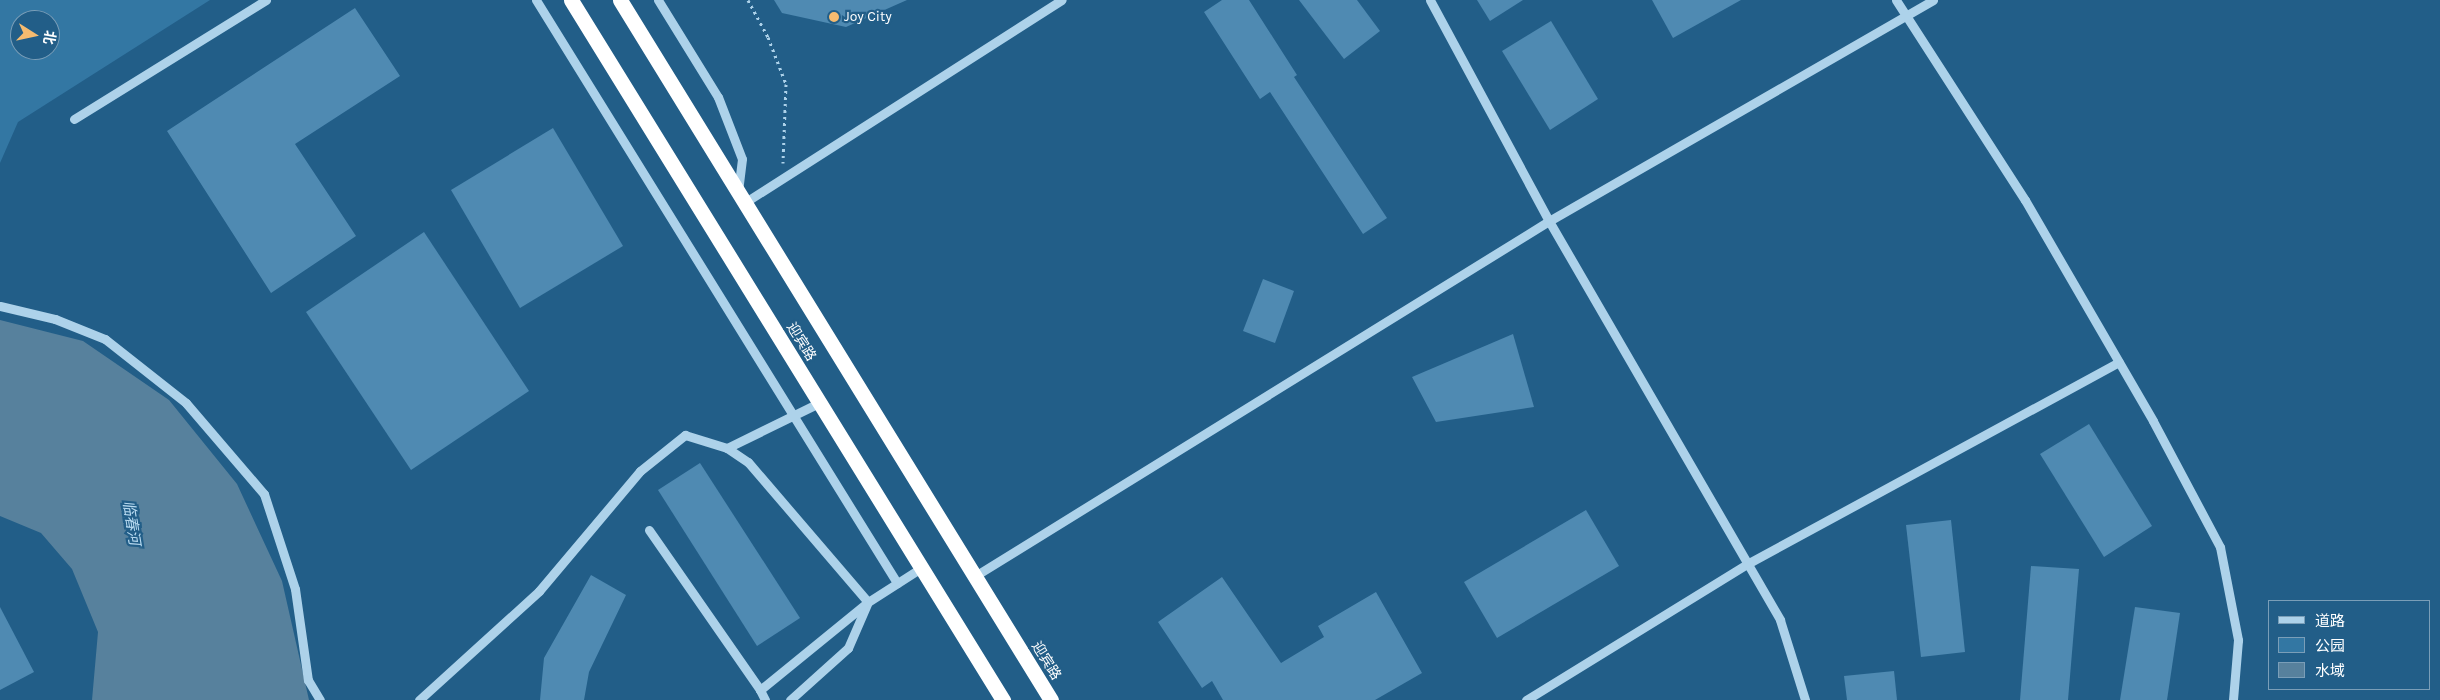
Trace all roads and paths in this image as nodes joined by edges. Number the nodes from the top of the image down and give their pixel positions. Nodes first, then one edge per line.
1 (266, 0) edge
2 (536, 0) edge
3 (571, 0) edge
4 (620, 0) edge
5 (658, 0) edge
6 (748, 0) edge
7 (1062, 0) edge
8 (1430, 0) edge
9 (1896, 0) edge
10 (1933, 0) edge
11 (1906, 17) junction
12 (74, 119) dead end
13 (783, 179) junction
14 (741, 198) junction
15 (1549, 221) junction
16 (0, 306) edge
17 (2119, 362) junction
18 (820, 403) junction
19 (795, 416) junction
20 (727, 448) junction
21 (649, 530) dead end
22 (1747, 564) junction
23 (921, 568) junction
24 (975, 576) junction
25 (897, 583) junction
26 (868, 602) junction
27 (760, 690) junction
28 (320, 700) edge
29 (418, 700) edge
30 (765, 700) edge
31 (790, 700) edge
32 (1003, 700) edge
33 (1051, 700) edge
34 (1526, 700) edge
35 (1806, 700) edge
36 (2234, 700) edge

1 - 12 street
2 - 19 street
3 - 18 highway, 迎宾路
4 - 14 highway, 迎宾路
5 - 14 street
6 - 13 path
7 - 13 street
8 - 15 street
9 - 11 street
10 - 11 street
11 - 15 street
11 - 17 street
13 - 14 street
14 - 24 highway, 迎宾路
15 - 22 street
15 - 24 street
16 - 28 street
17 - 22 street
17 - 36 street
18 - 19 street
18 - 23 highway, 迎宾路
19 - 20 street
19 - 25 street
20 - 26 street
20 - 29 street
21 - 27 street
22 - 34 street
22 - 35 street
23 - 25 street
23 - 32 highway, 迎宾路
24 - 33 highway, 迎宾路
25 - 26 street
26 - 27 street
26 - 31 street
27 - 30 street

